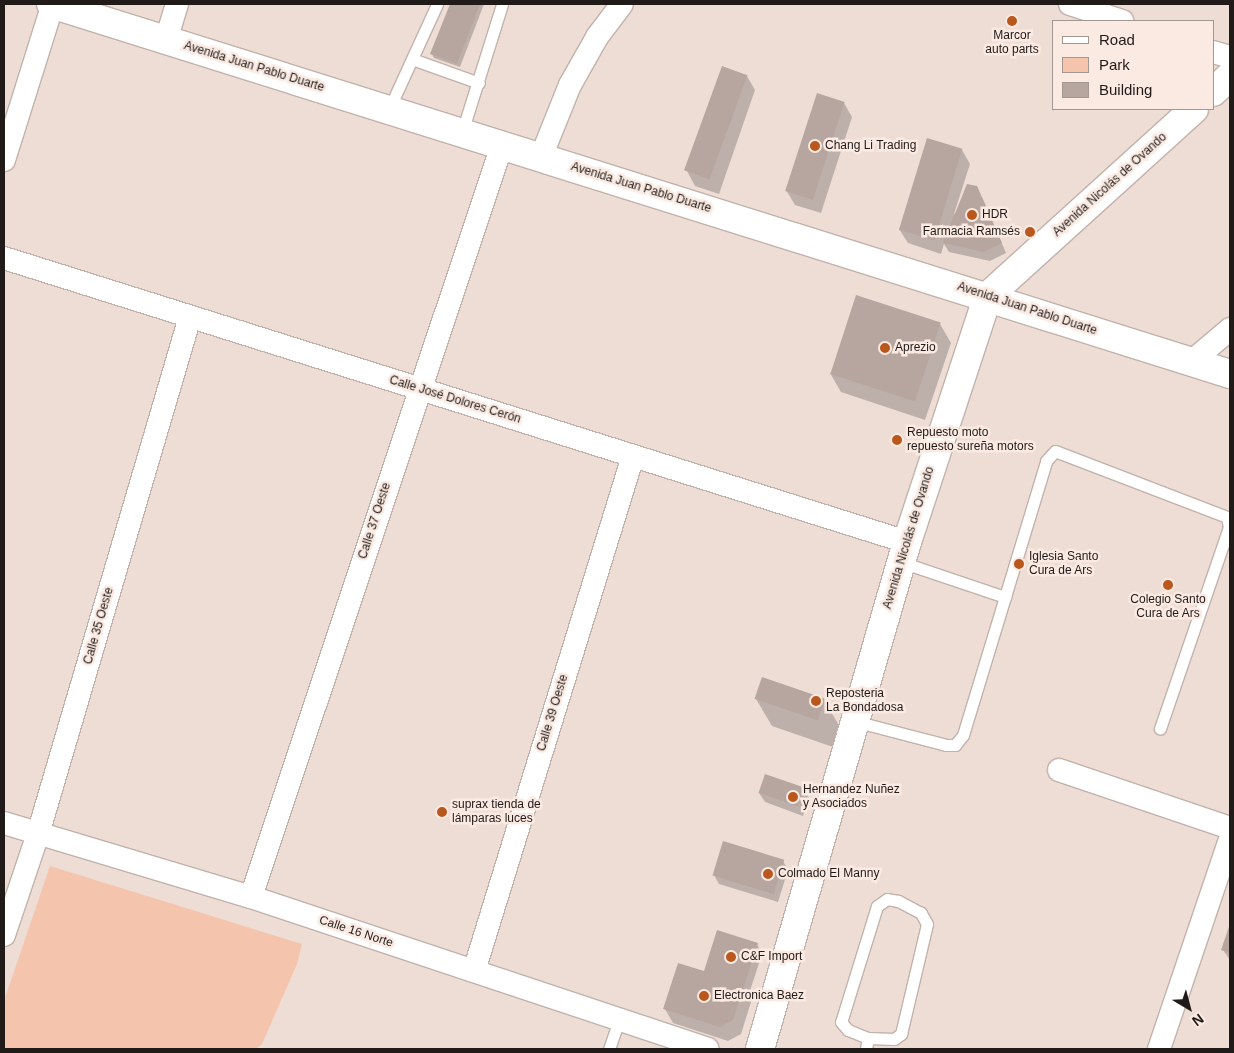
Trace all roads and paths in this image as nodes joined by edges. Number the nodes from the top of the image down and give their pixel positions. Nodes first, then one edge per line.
1 (52, 4) edge
2 (176, 4) edge
3 (437, 4) edge
4 (502, 4) edge
5 (622, 4) edge
6 (1070, 4) edge
7 (1119, 20) edge
8 (166, 40) junction
9 (1214, 52) edge
10 (1230, 57) edge
11 (412, 59) junction
12 (1230, 76) edge
13 (479, 84) junction
14 (1214, 91) edge
15 (389, 109) junction
16 (1193, 110) edge
17 (9, 128) edge
18 (462, 132) junction
19 (502, 145) junction
20 (542, 157) junction
21 (4, 160) edge
22 (4, 258) edge
23 (988, 296) junction
24 (190, 317) junction
25 (1230, 329) edge
26 (1192, 362) junction
27 (1230, 374) edge
28 (418, 388) junction
29 (632, 456) junction
30 (904, 552) junction
31 (1005, 597) junction
32 (854, 721) junction
33 (1160, 729) dead end
34 (1059, 770) dead end
35 (4, 823) edge
36 (1230, 828) edge
37 (38, 834) junction
38 (1230, 839) edge
39 (251, 897) junction
40 (4, 934) edge
41 (474, 971) junction
42 (619, 1020) junction
43 (867, 1044) edge
44 (610, 1049) edge
45 (707, 1049) edge
46 (760, 1049) edge
47 (1159, 1049) edge

1 - 8 main road, Avenida Juan Pablo Duarte
1 - 17 street
2 - 8 street
3 - 11 lane
4 - 13 lane
5 - 20 street
6 - 7 street
8 - 15 main road, Avenida Juan Pablo Duarte
9 - 10 street
11 - 13 lane
11 - 15 lane
12 - 14 main road
13 - 18 lane
15 - 18 main road, Avenida Juan Pablo Duarte
16 - 23 main road, Avenida Nicolás de Ovando
17 - 21 street
18 - 19 main road, Avenida Juan Pablo Duarte
19 - 20 main road, Avenida Juan Pablo Duarte
19 - 28 street, Calle 37 Oeste
20 - 23 main road, Avenida Juan Pablo Duarte
22 - 24 street, Calle José Dolores Cerón
23 - 26 main road, Avenida Juan Pablo Duarte
23 - 30 main road, Avenida Nicolás de Ovando
24 - 28 street, Calle José Dolores Cerón
24 - 37 street, Calle 35 Oeste
25 - 26 street
26 - 27 main road, Avenida Juan Pablo Duarte
28 - 29 street, Calle José Dolores Cerón
28 - 39 street, Calle 37 Oeste
29 - 30 street, Calle José Dolores Cerón
29 - 41 street, Calle 39 Oeste
30 - 31 lane
30 - 32 main road, Avenida Nicolás de Ovando
31 - 32 lane
31 - 33 lane
32 - 46 main road, Avenida Nicolás de Ovando
34 - 36 street
35 - 37 street, Calle 16 Norte
37 - 39 street, Calle 16 Norte
37 - 40 street, Calle 35 Oeste
38 - 47 street
39 - 41 street, Calle 16 Norte
41 - 42 street, Calle 16 Norte
42 - 44 lane
42 - 45 street, Calle 16 Norte
43 - 43 lane

